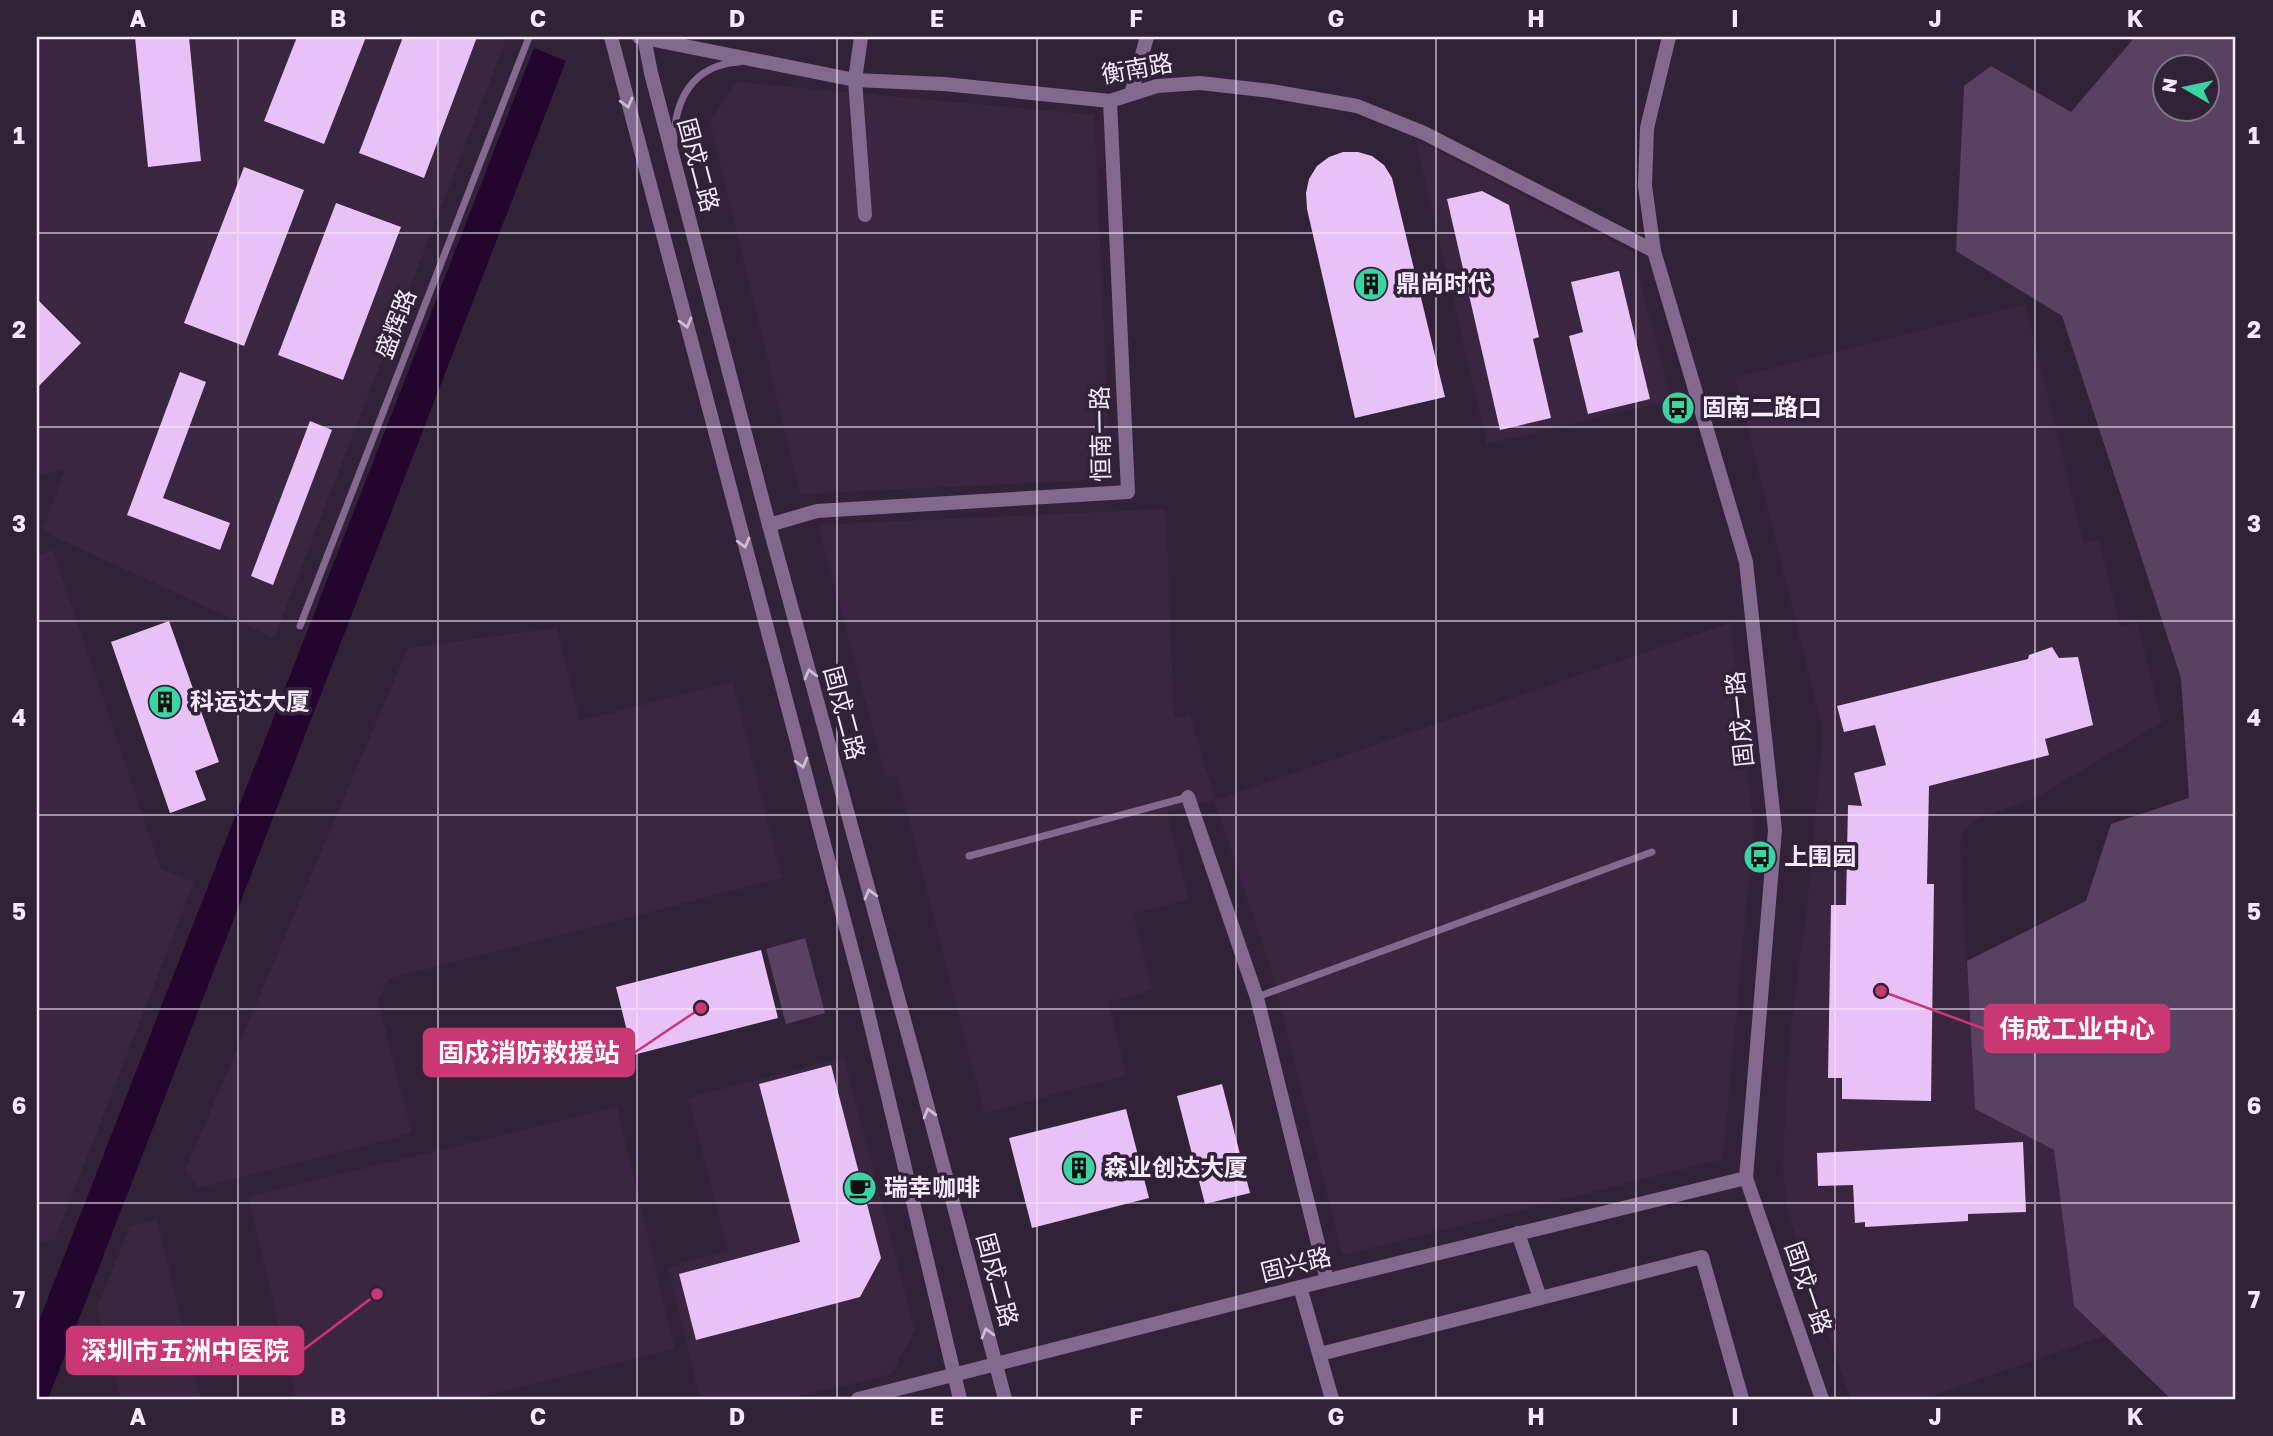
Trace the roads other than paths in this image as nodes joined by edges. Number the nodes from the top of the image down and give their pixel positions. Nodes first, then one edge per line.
1 (529, 37) edge
2 (611, 37) edge
3 (642, 37) edge
4 (861, 37) edge
5 (1147, 37) edge
6 (1669, 37) edge
7 (755, 60) junction
8 (855, 80) junction
9 (1131, 94) junction
10 (1110, 101) junction
11 (676, 168) junction
12 (865, 215) dead end
13 (1654, 251) junction
14 (769, 525) junction
15 (300, 626) dead end
16 (1188, 797) joint
17 (1652, 852) dead end
18 (969, 856) dead end
19 (1257, 998) junction
20 (1746, 1178) junction
21 (1518, 1233) junction
22 (1327, 1280) junction
23 (1300, 1287) junction
24 (1540, 1298) junction
25 (1320, 1354) junction
26 (996, 1365) junction
27 (954, 1376) junction
28 (858, 1399) edge
29 (960, 1399) edge
30 (1005, 1399) edge
31 (1332, 1399) edge
32 (1742, 1399) edge
33 (1822, 1399) edge

1 - 15 lane, 盛辉路
2 -> 27 street
3 - 7 street, 衡南路
3 - 11 street, 固戍二路
4 - 8 street
5 - 9 street
6 - 13 street, 固戍一路
7 - 8 street, 衡南路
7 - 11 lane
8 - 10 street, 衡南路
8 - 12 street
9 - 10 street, 衡南路
9 - 13 street, 衡南路
10 - 14 street, 恒南一路
11 - 14 street, 固戍二路
13 - 20 street, 固戍一路
26 -> 14 street, 固戍二路
16 - 18 lane
16 - 19 street
17 - 19 lane
19 - 22 street
20 - 21 street, 固兴路
20 - 33 street, 固戍一路
21 - 22 street, 固兴路
21 - 24 street
22 - 23 street, 固兴路
23 - 25 street
23 - 26 street, 固兴路
24 - 25 street
24 - 32 street
25 - 31 street
26 - 27 street, 固兴路
26 - 30 street, 固戍二路
27 - 28 street, 固兴路
27 - 29 street

